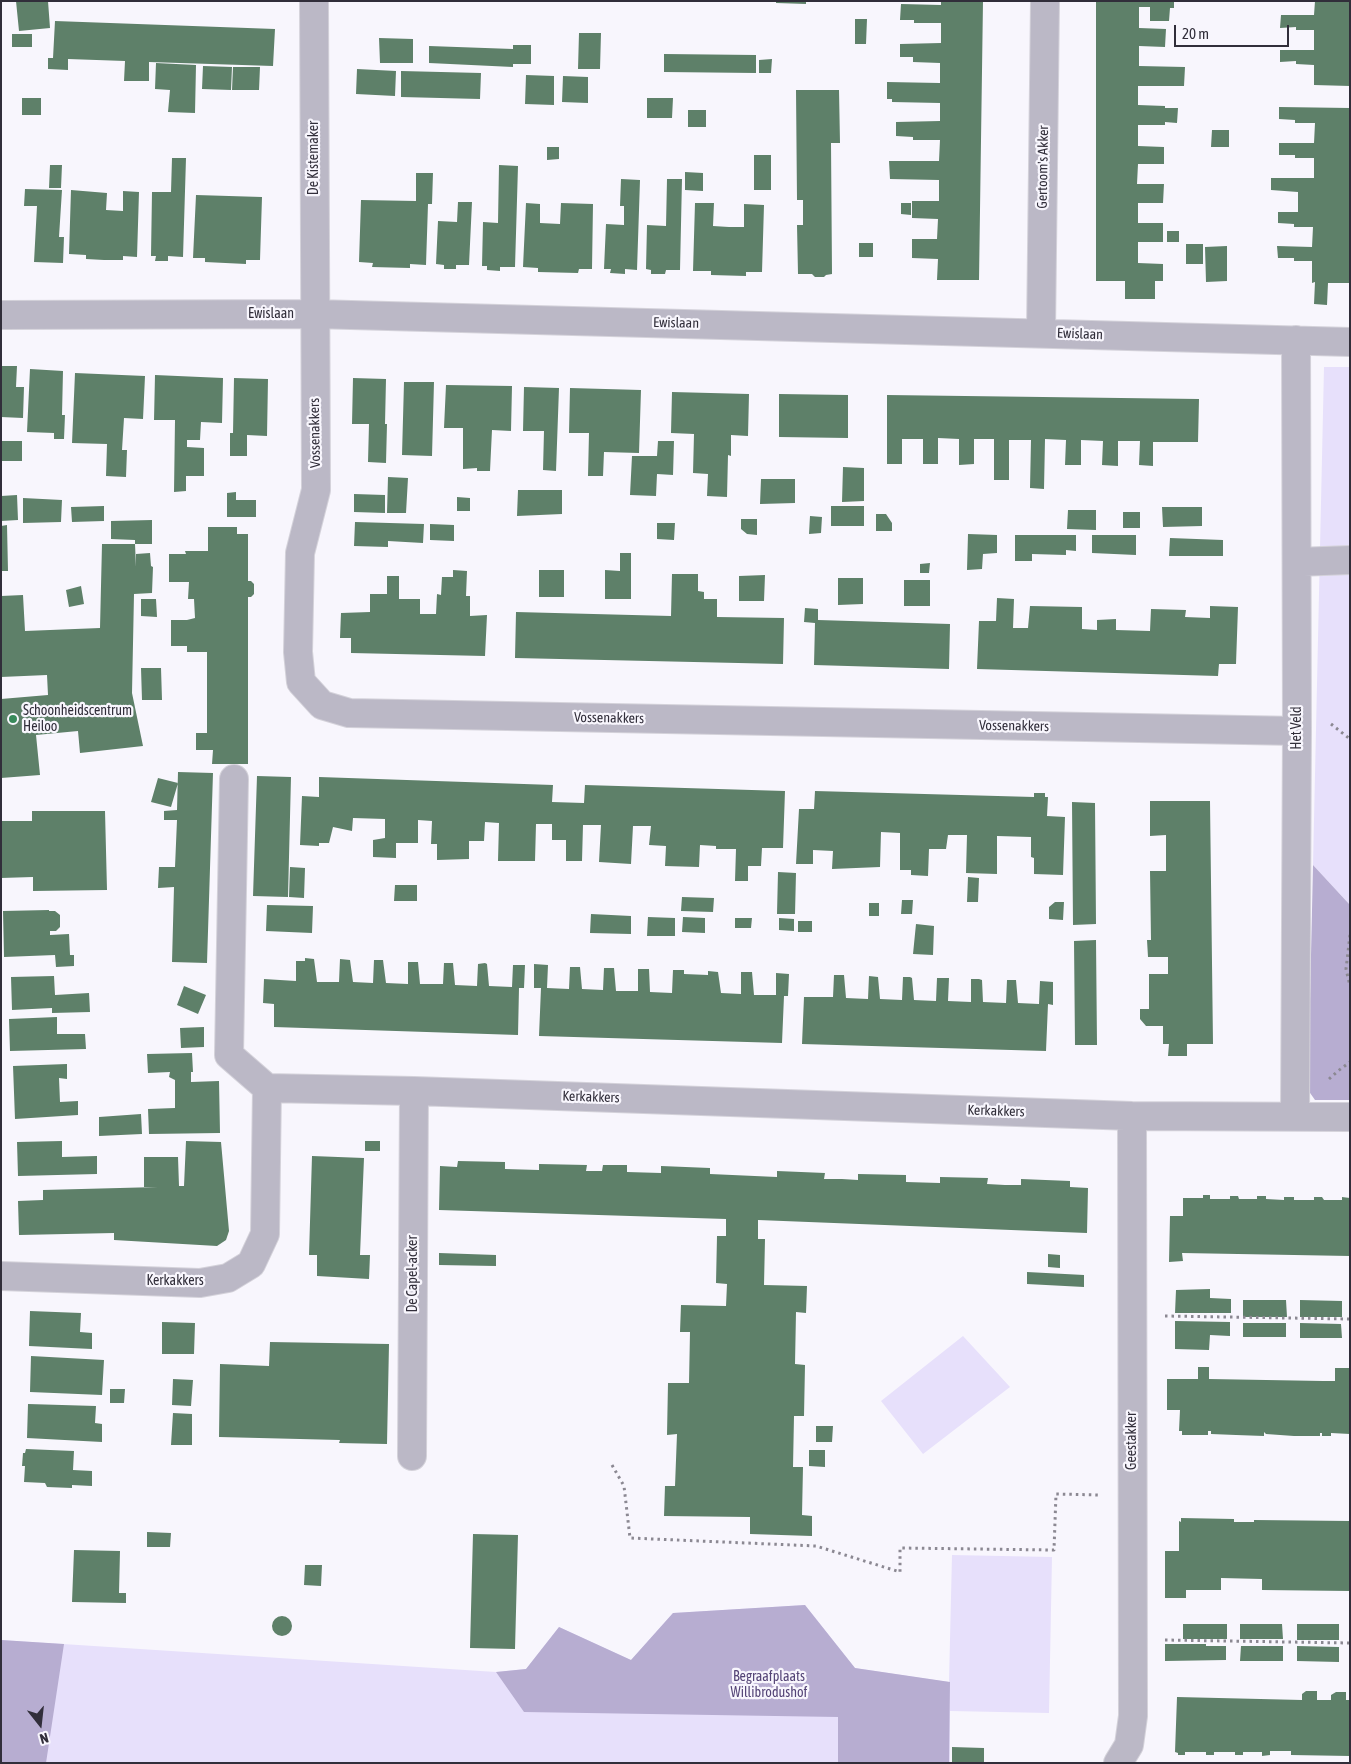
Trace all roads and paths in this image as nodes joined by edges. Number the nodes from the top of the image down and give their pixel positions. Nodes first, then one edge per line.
1 (314, 1) edge
2 (1045, 1) edge
3 (314, 314) junction
4 (1, 315) edge
5 (1041, 332) junction
6 (1296, 340) junction
7 (1350, 342) edge
8 (1350, 560) edge
9 (1297, 562) junction
10 (1297, 731) junction
11 (234, 779) dead end
12 (1350, 935) edge
13 (1350, 986) edge
14 (267, 1088) junction
15 (414, 1091) junction
16 (1132, 1116) junction
17 (1295, 1116) junction
18 (1350, 1117) edge
19 (1, 1276) edge
20 (1132, 1316) junction
21 (1350, 1319) edge
22 (412, 1456) dead end
23 (612, 1465) dead end
24 (1132, 1496) junction
25 (1132, 1640) junction
26 (1350, 1643) edge
27 (1118, 1763) edge

1 - 3 street, De Kistemaker
2 - 5 street, Gertoom's Akker
3 - 4 street, Ewislaan
3 - 5 street, Ewislaan
3 - 10 street, Vossenakkers
5 - 6 street, Ewislaan
6 - 7 street, Ewislaan
6 - 9 street, Het Veld
8 - 9 street
9 - 10 street, Het Veld
10 - 17 street, Het Veld
11 - 14 street
12 - 13 path
14 - 15 street, Kerkakkers
14 - 19 street, Kerkakkers
15 - 16 street, Kerkakkers
15 - 22 street, De Capel-acker
16 - 17 street, Kerkakkers
16 - 20 street, Geestakker
17 - 18 street, Kerkakkers
20 - 21 path
20 - 24 street, Geestakker
23 - 24 path
24 - 25 street, Geestakker
25 - 26 path
25 - 27 street, Geestakker

